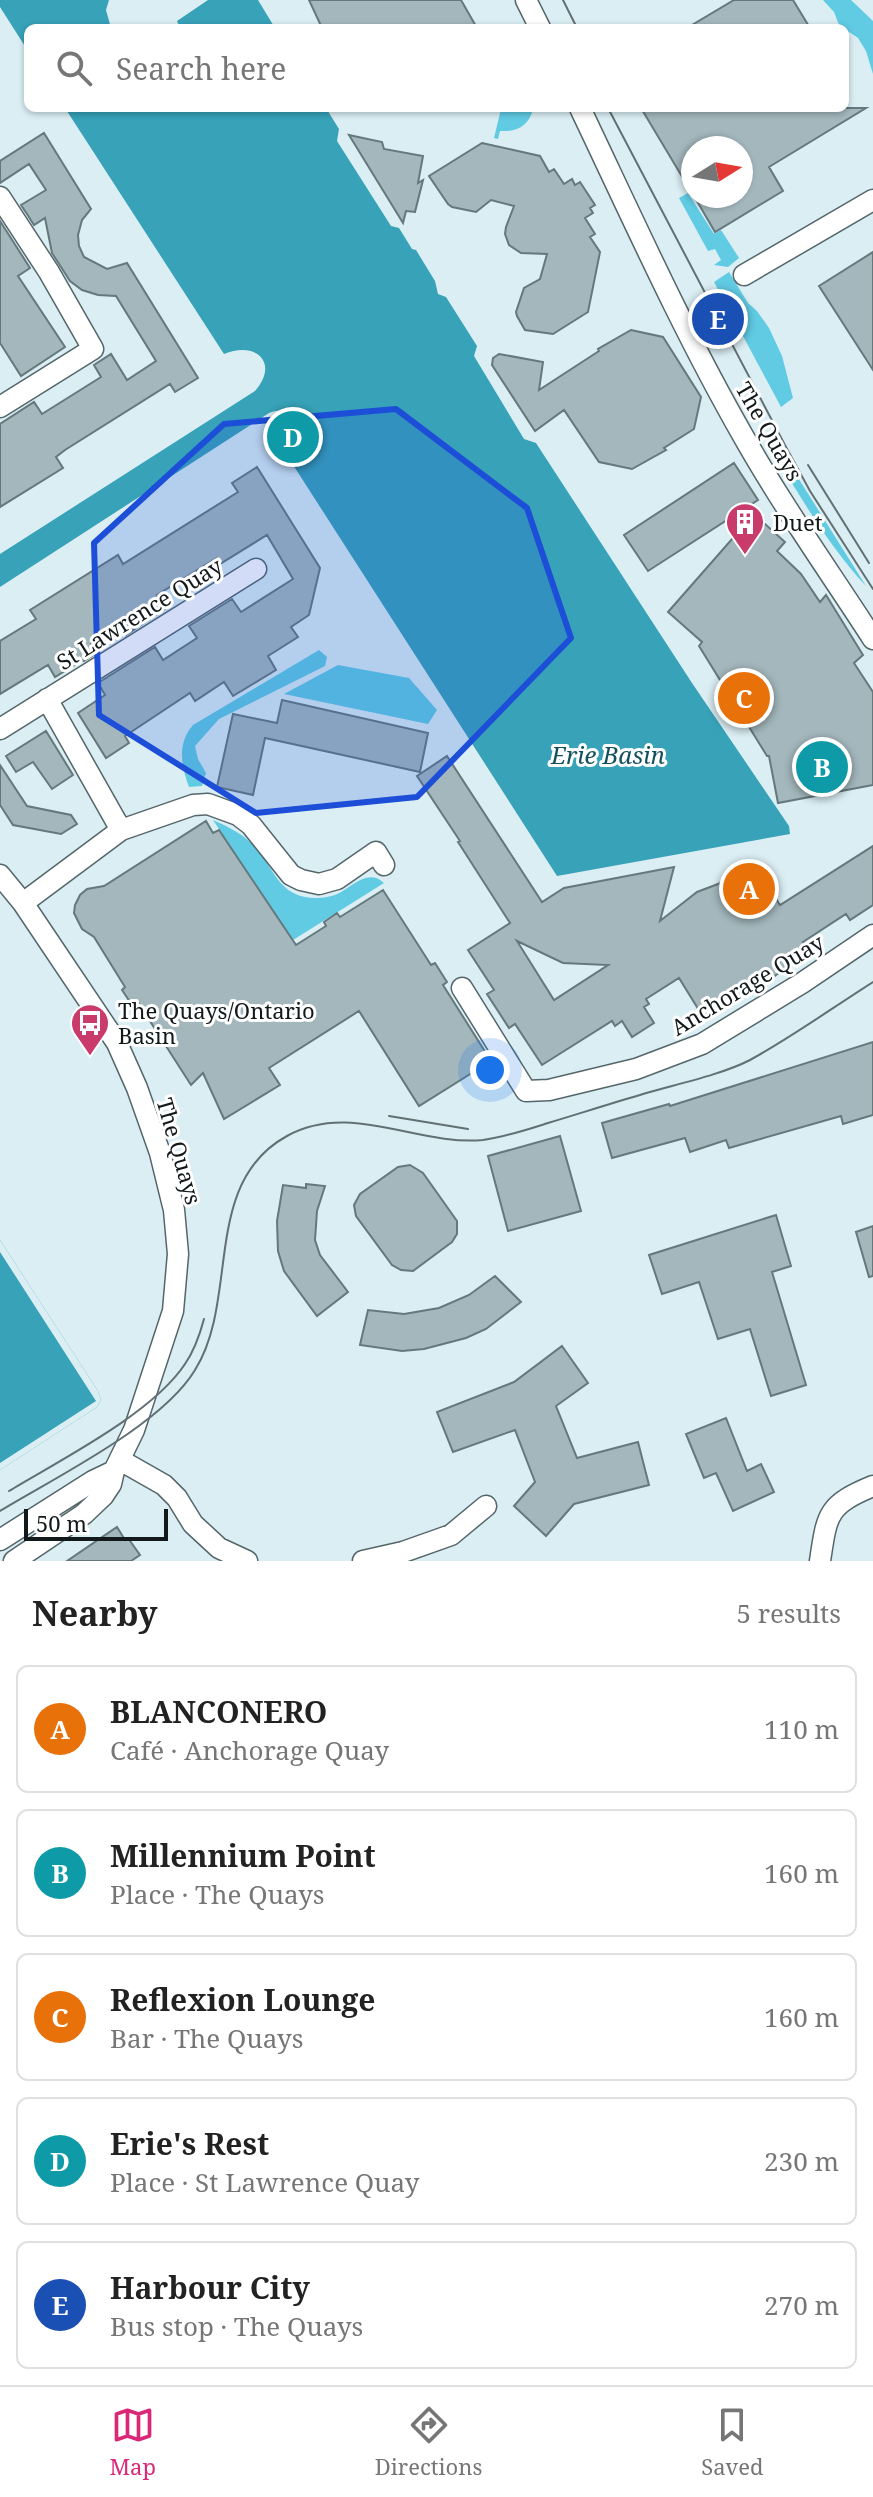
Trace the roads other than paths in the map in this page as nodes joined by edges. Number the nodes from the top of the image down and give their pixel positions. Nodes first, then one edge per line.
1 (526, 0) edge
2 (538, 24) edge
3 (582, 112) edge
4 (0, 197) edge
5 (873, 200) edge
6 (744, 275) dead end
7 (0, 407) edge
8 (256, 569) dead end
9 (873, 639) edge
10 (47, 699) junction
11 (0, 729) edge
12 (121, 830) junction
13 (380, 858) dead end
14 (0, 875) edge
15 (23, 903) junction
16 (873, 935) edge
17 (462, 988) dead end
18 (117, 1466) junction
19 (868, 1488) edge
20 (486, 1506) dead end
21 (58, 1530) junction
22 (0, 1540) edge
23 (821, 1551) edge
24 (412, 1554) edge
25 (2, 1561) edge
26 (14, 1561) edge
27 (247, 1561) edge
28 (363, 1561) edge

1 - 2 street
3 - 9 street, The Quays
4 - 7 street
5 - 6 street
8 - 10 street, St Lawrence Quay
10 - 11 street, St Lawrence Quay
10 - 12 street, St Lawrence Quay
12 - 13 street
12 - 15 street
14 - 15 street, The Quays
15 - 18 street, The Quays
16 - 17 street, Anchorage Quay
18 - 21 street, The Quays
18 - 22 street
18 - 27 street
19 - 23 street
20 - 24 street
21 - 25 street, The Quays
21 - 26 street, The Quays
24 - 28 street

